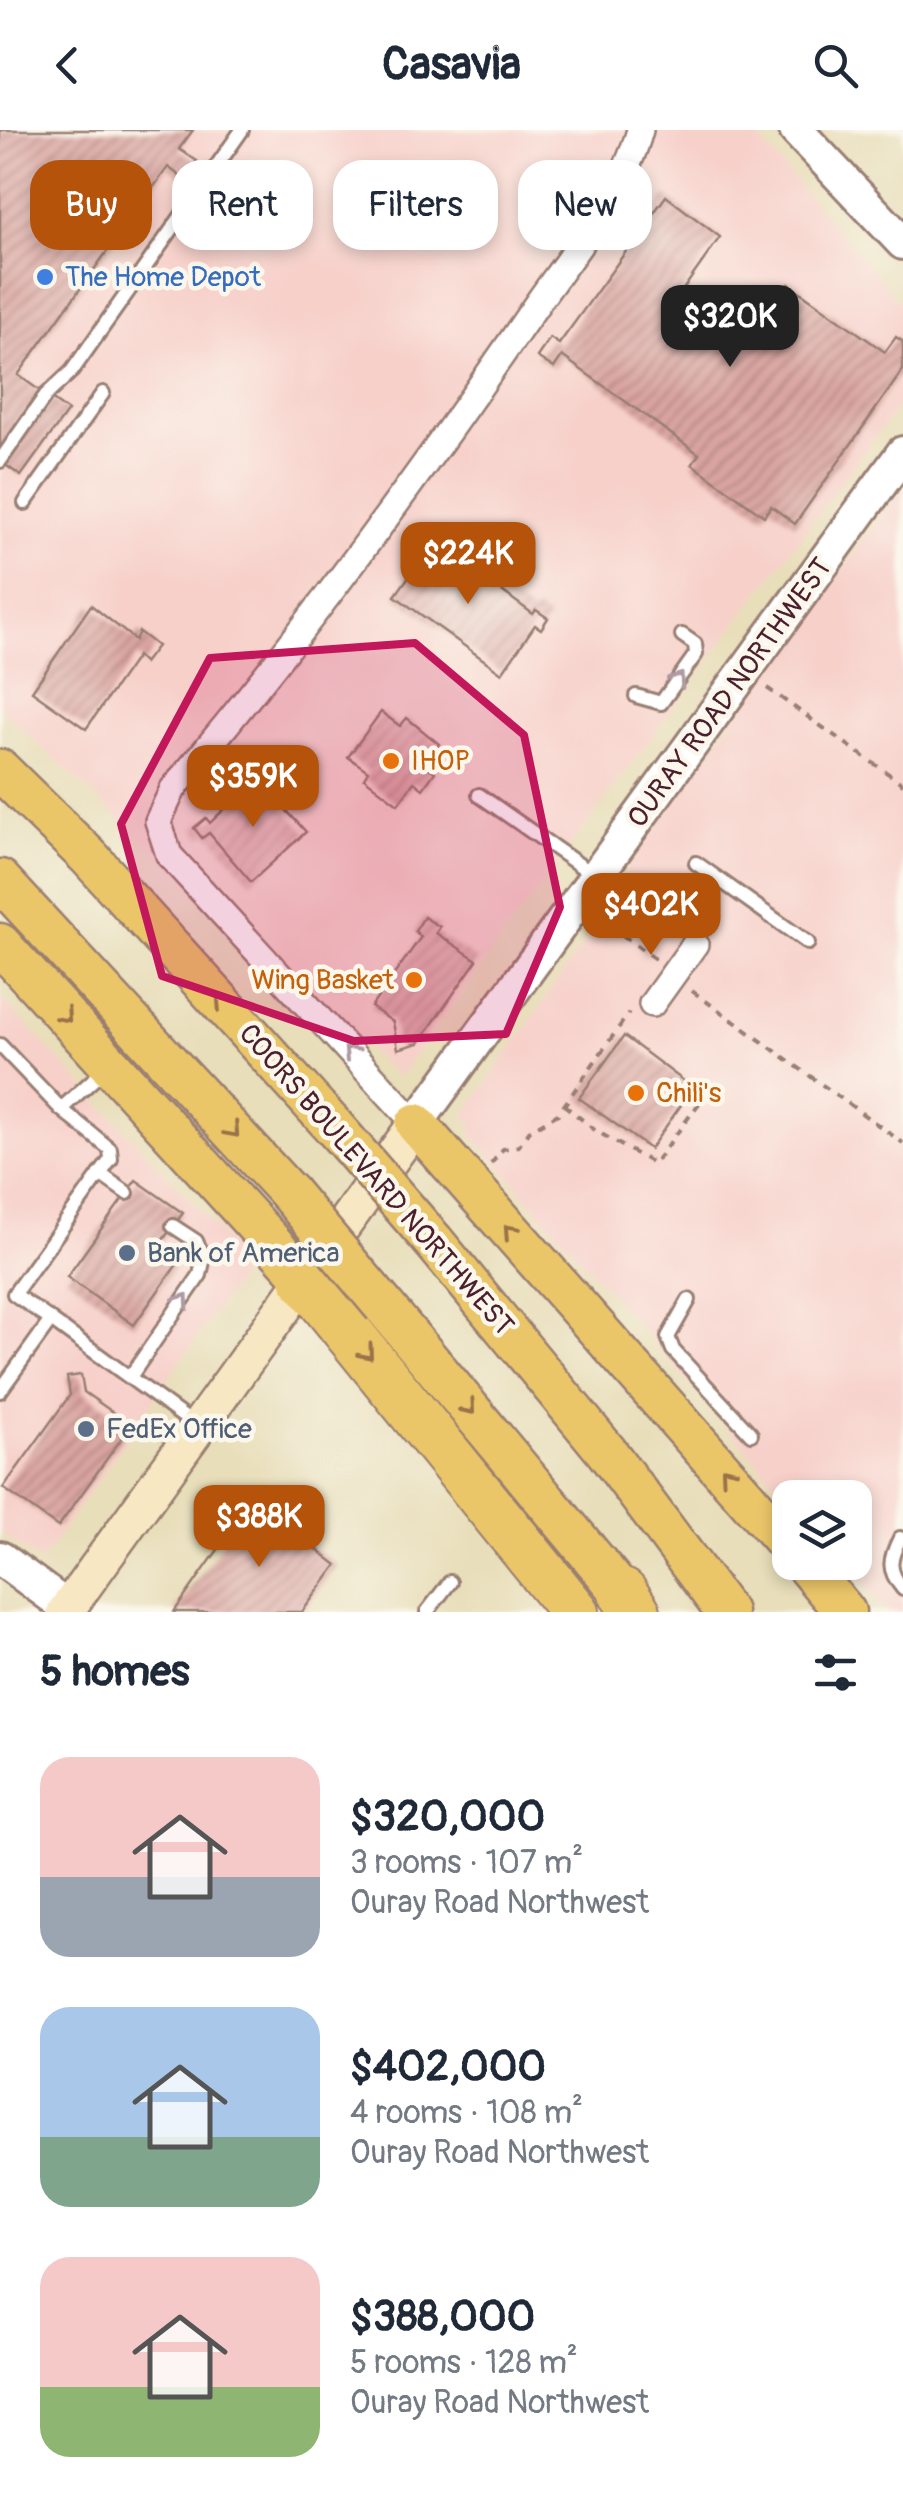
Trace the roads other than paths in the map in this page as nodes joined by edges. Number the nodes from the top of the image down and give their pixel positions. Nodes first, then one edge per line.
1 (242, 130) edge
2 (640, 130) edge
3 (796, 130) edge
4 (903, 242) edge
5 (103, 393) dead end
6 (903, 453) edge
7 (0, 461) edge
8 (24, 504) dead end
9 (682, 635) dead end
10 (636, 696) dead end
11 (0, 770) edge
12 (480, 795) dead end
13 (696, 864) dead end
14 (597, 877) junction
15 (0, 880) edge
16 (808, 943) dead end
17 (0, 944) edge
18 (695, 944) dead end
19 (641, 1008) road end
20 (0, 1045) edge
21 (110, 1066) junction
22 (61, 1109) junction
23 (416, 1124) junction
24 (100, 1174) junction
25 (127, 1193) dead end
26 (173, 1226) dead end
27 (304, 1278) junction
28 (0, 1284) edge
29 (14, 1294) junction
30 (689, 1300) dead end
31 (51, 1320) junction
32 (130, 1377) junction
33 (0, 1390) edge
34 (197, 1427) junction
35 (751, 1434) dead end
36 (606, 1451) junction
37 (772, 1527) edge
38 (900, 1538) dead end
39 (0, 1558) edge
40 (818, 1580) edge
41 (450, 1582) dead end
42 (903, 1589) edge
43 (632, 1606) edge
44 (69, 1611) edge
45 (427, 1612) edge
46 (575, 1612) edge
47 (726, 1612) edge
48 (755, 1612) edge
49 (845, 1612) edge

1 - 7 lane
23 -> 2 street
3 - 4 street
5 - 8 lane
6 - 14 street, OURAY ROAD NORTHWEST
10 -> 9 lane
36 -> 11 main road, COORS BOULEVARD NORTHWEST, bridge
12 - 14 lane
13 - 16 lane
14 - 23 street, OURAY ROAD NORTHWEST
15 -> 43 main road, bridge
17 -> 21 main road
18 - 19 street
20 - 22 lane
21 - 22 lane
21 - 27 main road
22 - 24 lane
23 - 27 main road, OURAY ROAD NORTHWEST
37 -> 23 main road
24 - 25 lane
24 - 29 lane
32 -> 26 lane
27 - 34 main road, OURAY ROAD NORTHWEST
27 -> 46 highway
28 - 29 lane
29 - 31 lane
30 - 35 lane
31 - 32 lane
31 - 33 lane
32 - 34 lane
34 - 44 main road, OURAY ROAD NORTHWEST
36 - 47 main road, COORS BOULEVARD NORTHWEST
36 - 48 main road
38 - 42 lane
39 - 44 street
40 - 49 main road
41 - 45 lane

